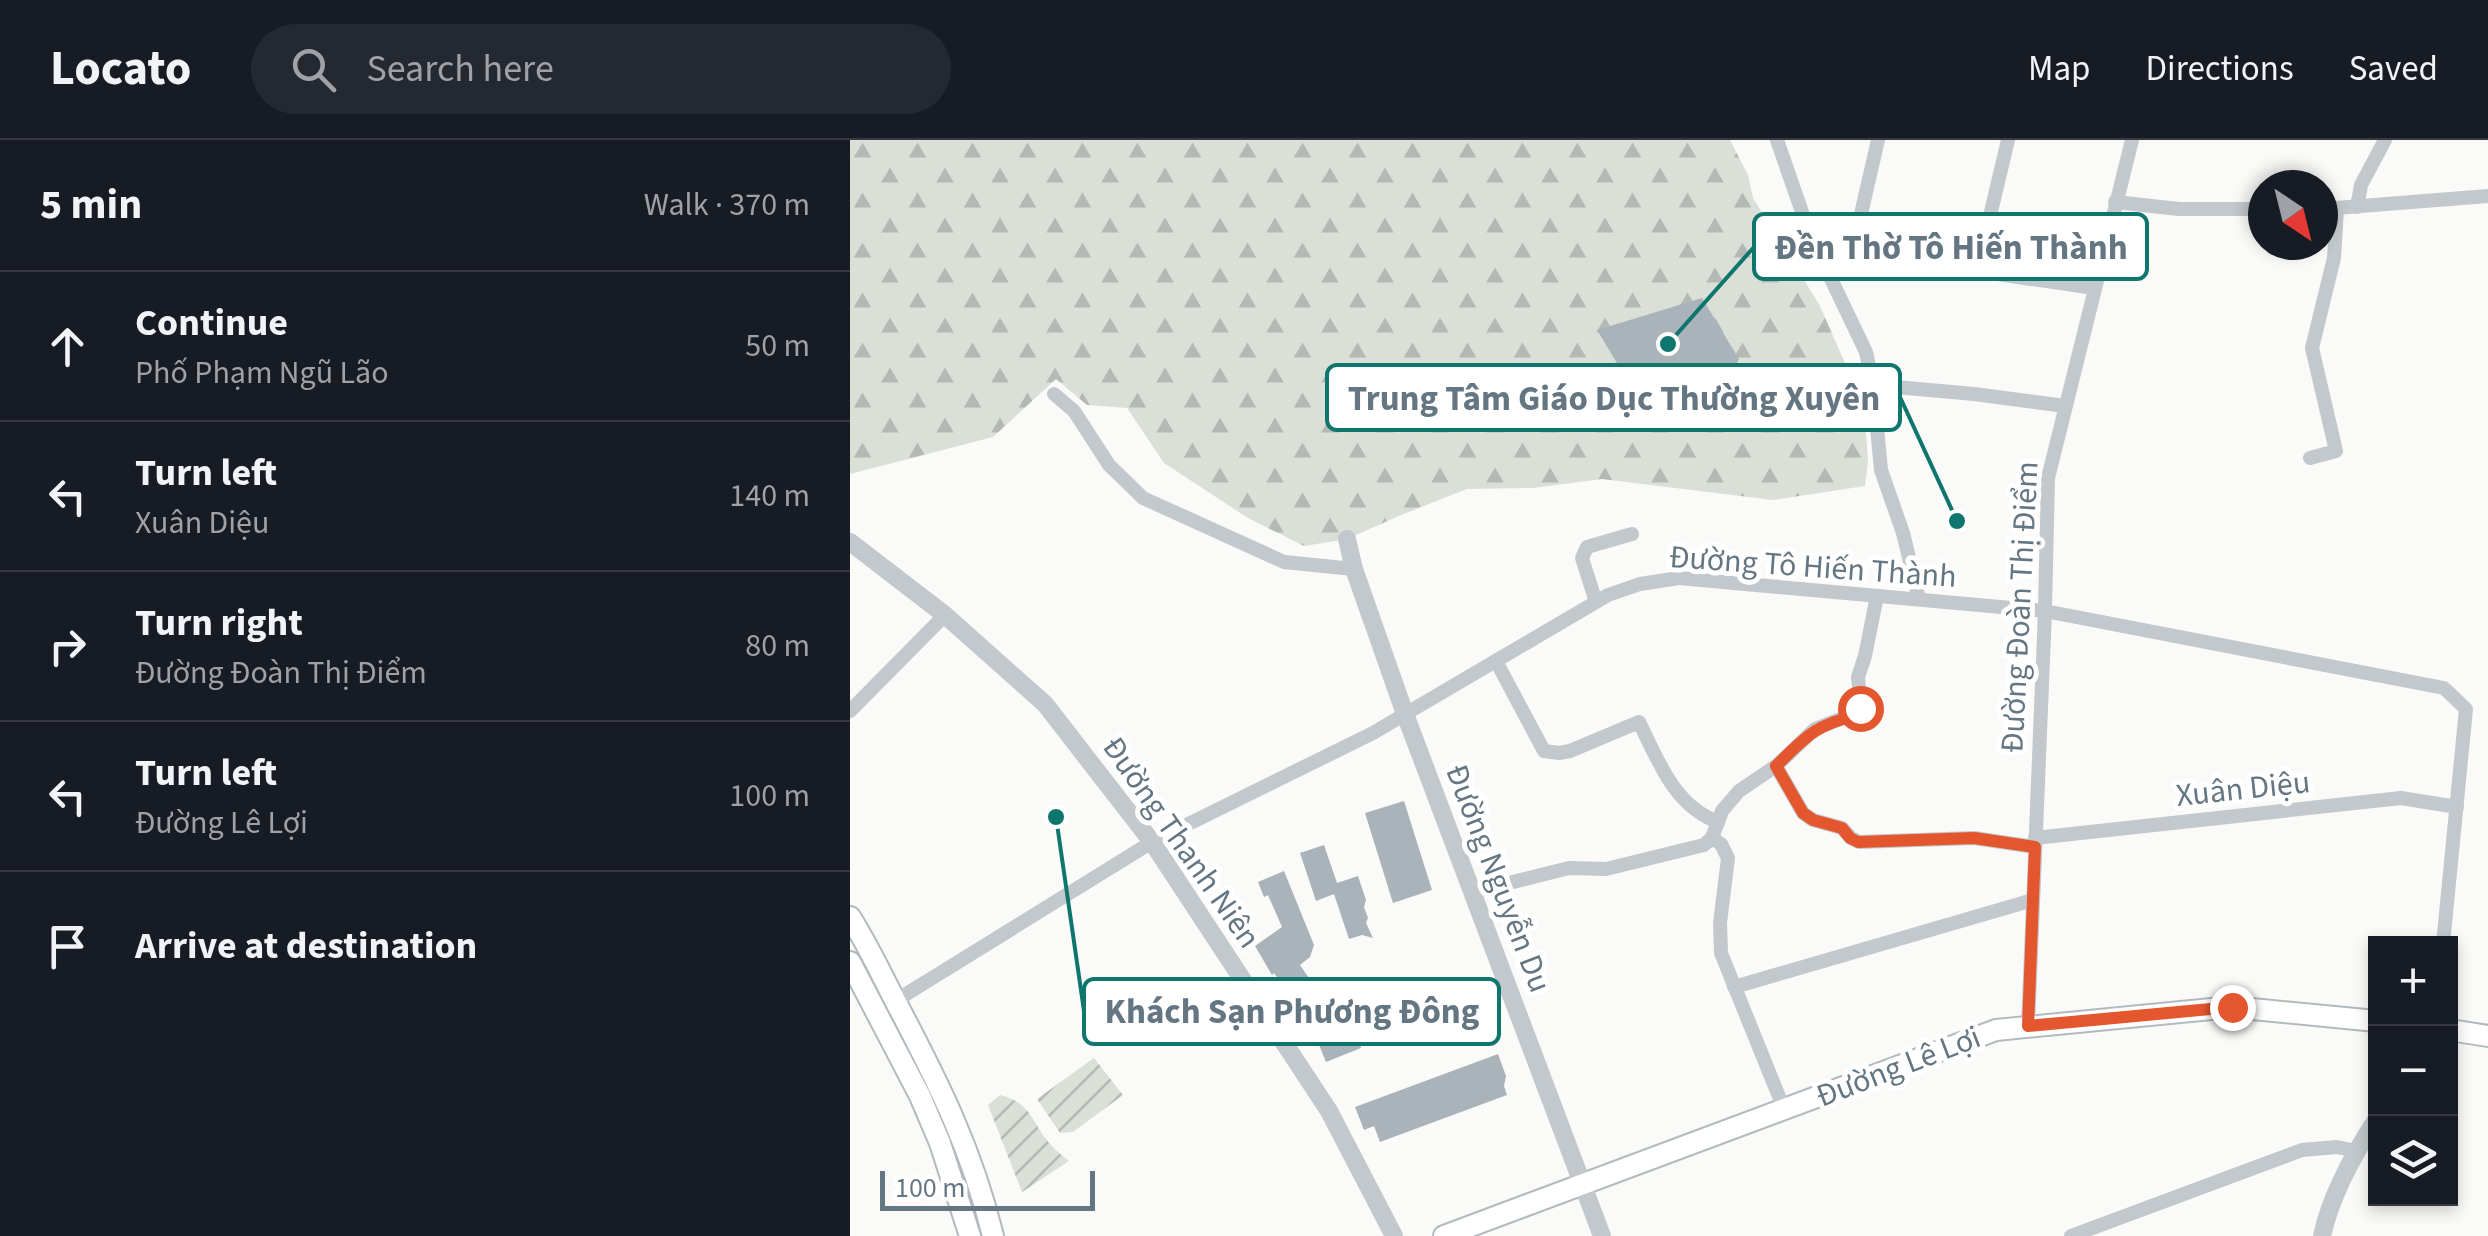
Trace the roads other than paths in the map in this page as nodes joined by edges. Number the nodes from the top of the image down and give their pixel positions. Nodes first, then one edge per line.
1 (1776, 140) edge
2 (1878, 140) edge
3 (2008, 140) edge
4 (2132, 140) edge
5 (2385, 140) edge
6 (2488, 196) edge
7 (2115, 202) junction
8 (2358, 207) junction
9 (2338, 208) edge
10 (2248, 209) edge
11 (2332, 260) edge
12 (1976, 271) junction
13 (2094, 288) junction
14 (1872, 386) junction
15 (1054, 394) dead end
16 (2066, 406) junction
17 (2310, 458) dead end
18 (1632, 534) dead end
19 (1346, 539) dead end
20 (850, 542) edge
21 (1354, 569) junction
22 (1877, 596) junction
23 (1919, 600) junction
24 (1596, 602) junction
25 (2045, 610) junction
26 (944, 615) junction
27 (1496, 661) junction
28 (850, 711) edge
29 (1405, 714) junction
30 (1776, 766) junction
31 (2456, 808) junction
32 (1718, 822) junction
33 (1712, 838) junction
34 (1152, 842) junction
35 (2035, 843) junction
36 (1473, 892) junction
37 (2033, 900) junction
38 (850, 917) edge
39 (2444, 936) edge
40 (850, 962) edge
41 (1734, 987) junction
42 (896, 1001) junction
43 (876, 1013) junction
44 (2368, 1020) edge
45 (2028, 1026) junction
46 (2458, 1031) edge
47 (2488, 1036) edge
48 (1784, 1109) junction
49 (2368, 1132) edge
50 (2356, 1151) junction
51 (1583, 1184) junction
52 (970, 1236) edge
53 (994, 1236) edge
54 (1394, 1236) edge
55 (1444, 1236) edge
56 (1602, 1236) edge
57 (2071, 1236) edge
58 (2322, 1236) edge

1 - 14 street
2 - 12 street
3 - 12 street
4 - 7 street, Đường Đoàn Thị Điểm
5 - 8 street
6 - 8 street
7 - 10 street
7 - 13 street, Đường Đoàn Thị Điểm
8 - 9 street
11 - 17 street
12 - 13 street
13 - 16 street, Đường Đoàn Thị Điểm
14 - 16 street
14 - 23 street
15 - 21 street
16 - 25 street, Đường Đoàn Thị Điểm
18 - 24 street
19 - 21 street, Đường Nguyễn Du
20 - 26 street, Đường Thanh Niên
21 - 29 street, Đường Nguyễn Du
22 - 23 street, Đường Tô Hiến Thành
22 - 24 street, Đường Tô Hiến Thành
22 - 30 street
23 - 25 street, Đường Tô Hiến Thành
24 - 27 street, Đường Tô Hiến Thành
25 - 31 street, Đường Tô Hiến Thành
25 - 35 street, Đường Đoàn Thị Điểm
26 - 28 street
26 - 34 street, Đường Thanh Niên
27 - 29 street, Đường Tô Hiến Thành
27 - 32 street
29 - 34 street, Đường Tô Hiến Thành
29 - 36 street, Đường Nguyễn Du
30 - 32 street
30 - 35 street, Xuân Diệu
31 - 35 street, Xuân Diệu
31 - 39 street, Đường Tô Hiến Thành
32 - 33 street
33 - 36 street
33 - 41 street
34 - 42 street, Đường Tô Hiến Thành
34 - 54 street, Đường Thanh Niên
35 - 37 street, Đường Đoàn Thị Điểm
36 - 51 street, Đường Nguyễn Du
37 - 41 street
37 - 45 street, Đường Đoàn Thị Điểm
38 - 42 main road
40 - 43 main road
41 - 48 street
42 - 43 main road
42 - 53 main road
43 - 52 main road
44 - 45 main road, Đường Lê Lợi
45 - 48 main road, Đường Lê Lợi
46 - 47 main road
48 - 51 main road, Đường Lê Lợi
49 - 50 street
50 - 57 street
50 - 58 street
51 - 55 main road, Đường Lê Lợi
51 - 56 street, Đường Nguyễn Du

